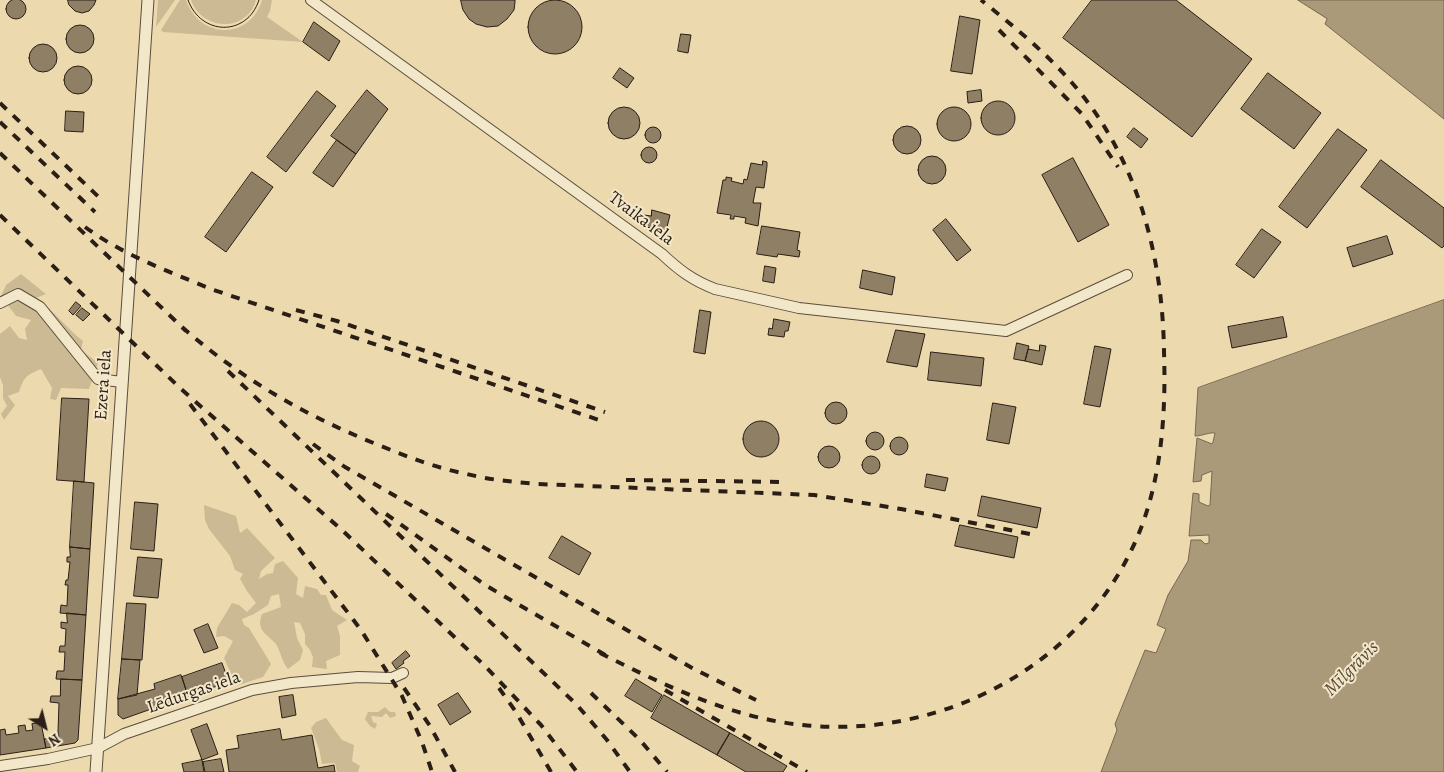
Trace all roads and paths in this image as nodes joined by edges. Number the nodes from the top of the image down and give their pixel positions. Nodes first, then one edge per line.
1 (148, 0) edge
2 (311, 0) edge
3 (1127, 275) dead end
4 (0, 303) edge
5 (122, 382) junction
6 (403, 673) dead end
7 (98, 748) junction
8 (0, 766) edge
9 (96, 772) edge

1 - 5 street, Ezera iela
2 - 3 street, Tvaika iela
4 - 5 street
5 - 7 street, Ezera iela
6 - 7 street, Lēdurgas iela
7 - 8 street, Lēdurgas iela
7 - 9 street, Ezera iela

